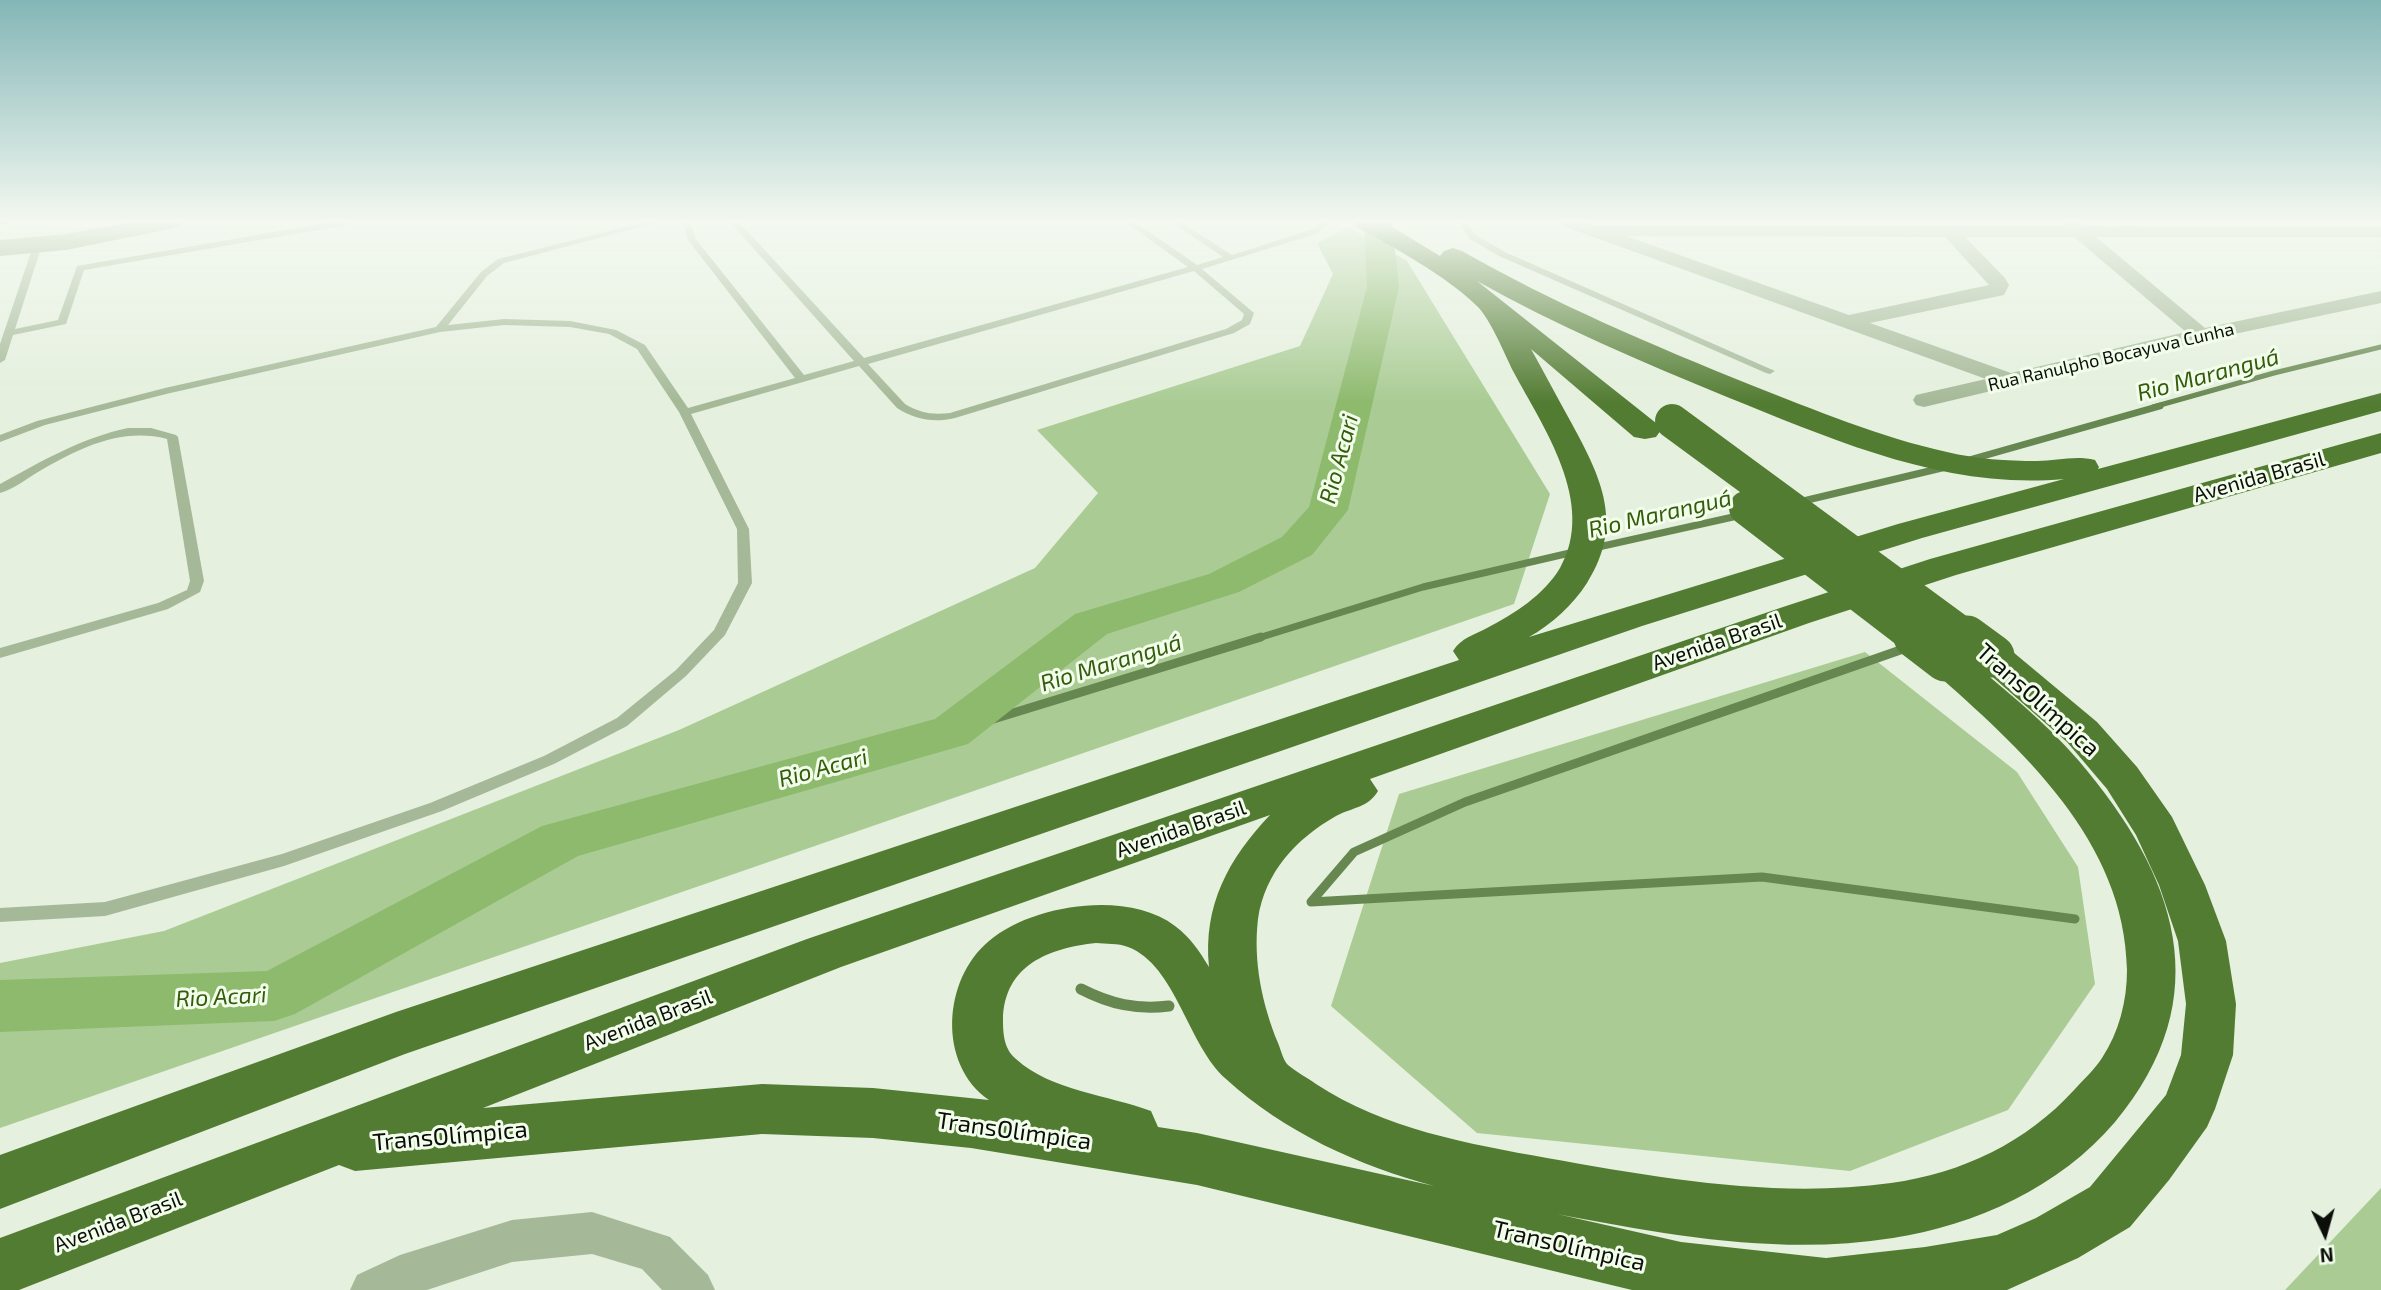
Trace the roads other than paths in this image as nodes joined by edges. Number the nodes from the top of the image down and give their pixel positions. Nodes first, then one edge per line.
1 (20, 282) edge
2 (75, 282) edge
3 (477, 282) edge
4 (726, 282) edge
5 (788, 282) edge
6 (1140, 282) edge
7 (1212, 282) edge
8 (1471, 282) edge
9 (1477, 282) edge
10 (1492, 282) edge
11 (1564, 282) edge
12 (1740, 282) edge
13 (1997, 282) edge
14 (2139, 282) edge
15 (2381, 297) edge
16 (1489, 302) junction
17 (1850, 321) junction
18 (440, 329) junction
19 (10, 332) junction
20 (2201, 335) junction
21 (0, 360) edge
22 (859, 361) junction
23 (1770, 371) dead end
24 (802, 378) junction
25 (2010, 380) junction
26 (1924, 400) dead end
27 (2381, 402) edge
28 (685, 412) junction
29 (1658, 426) junction
30 (0, 439) edge
31 (2381, 443) edge
32 (0, 489) edge
33 (1796, 615) junction
34 (0, 653) edge
35 (1969, 658) junction
36 (1356, 711) junction
37 (0, 915) edge
38 (1268, 1080) junction
39 (302, 1150) junction
40 (1197, 1159) junction
41 (0, 1182) edge
42 (102, 1227) junction
43 (0, 1268) edge
44 (0, 1286) edge
45 (372, 1290) edge
46 (693, 1290) edge

1 - 19 lane
2 - 19 lane
3 - 18 lane
4 - 24 lane
5 - 22 lane
6 - 22 lane
7 - 22 lane
8 - 16 highway, TransOlímpica
9 - 29 highway, TransOlímpica
10 - 27 highway
11 - 23 lane
12 - 17 street
13 - 17 street
14 - 20 street
15 - 20 street, Rua Ranulpho Bocayuva Cunha
16 - 29 highway, TransOlímpica
16 - 36 highway
17 - 25 street
18 - 28 lane
18 - 30 lane
19 - 21 lane
20 - 25 street, Rua Ranulpho Bocayuva Cunha
22 - 24 lane
24 - 28 lane
25 - 26 street, Rua Ranulpho Bocayuva Cunha
27 - 36 highway, Avenida Brasil
28 - 37 lane
29 - 35 highway, TransOlímpica, bridge
29 - 35 highway, TransOlímpica, bridge
31 - 33 highway, Avenida Brasil
32 - 34 lane
33 - 38 highway
33 - 39 highway, Avenida Brasil
35 - 38 highway, TransOlímpica
35 - 40 highway, TransOlímpica
36 - 41 highway, Avenida Brasil
38 - 40 highway, TransOlímpica
39 - 40 highway, TransOlímpica
39 - 42 highway, Avenida Brasil
42 - 43 highway, Avenida Brasil
42 - 44 highway
45 - 46 street

